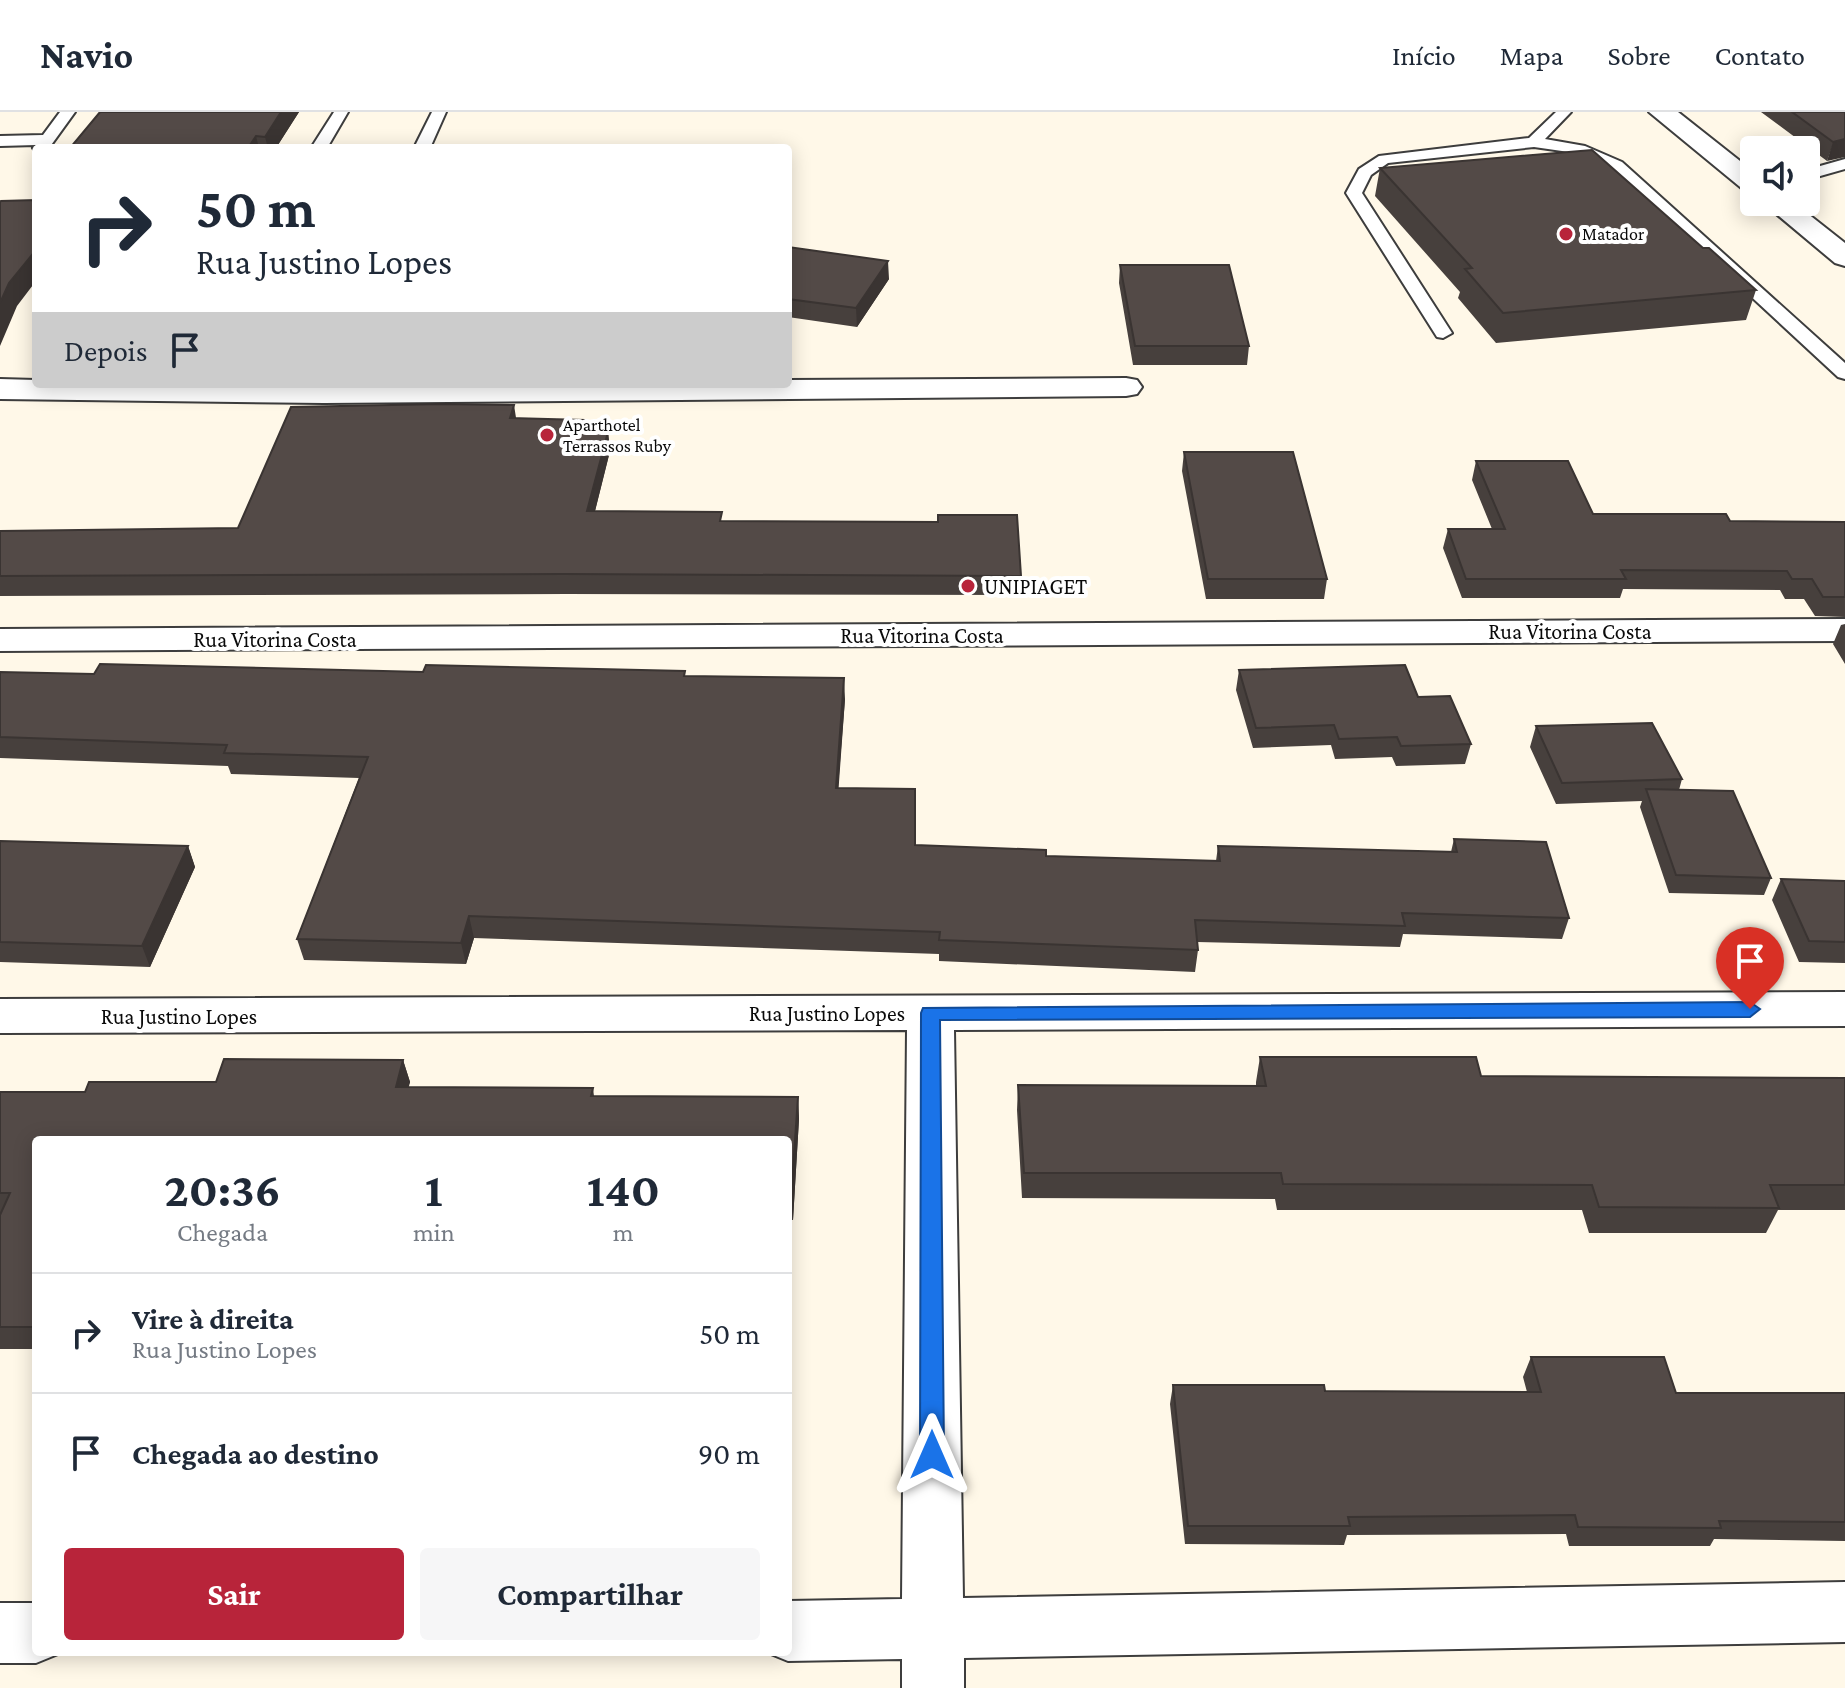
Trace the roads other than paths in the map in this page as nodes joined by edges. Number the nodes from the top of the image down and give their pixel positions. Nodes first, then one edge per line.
1 (68, 112) edge
2 (341, 112) edge
3 (439, 112) edge
4 (1564, 112) edge
5 (1662, 112) edge
6 (0, 141) edge
7 (1534, 142) junction
8 (43, 144) edge
9 (321, 144) edge
10 (424, 144) edge
11 (1845, 164) edge
12 (1820, 171) edge
13 (1740, 174) edge
14 (1794, 216) edge
15 (1845, 257) edge
16 (1443, 333) dead end
17 (1845, 373) edge
18 (1126, 387) dead end
19 (0, 389) edge
20 (1845, 630) edge
21 (0, 640) edge
22 (1845, 1009) edge
23 (930, 1013) junction
24 (0, 1016) edge
25 (1845, 1612) edge
26 (792, 1632) edge
27 (0, 1633) edge
28 (32, 1633) edge
29 (932, 1659) edge

1 - 8 lane
2 - 9 lane
3 - 10 lane
4 - 7 lane
5 - 13 street
6 - 8 lane
7 - 16 lane
7 - 17 lane
11 - 12 lane
14 - 15 street
18 - 19 street
20 - 21 street, Rua Vitorina Costa
22 - 23 street, Rua Justino Lopes
23 - 24 street, Rua Justino Lopes
23 - 29 street
25 - 29 street
26 - 29 street
27 - 28 street

